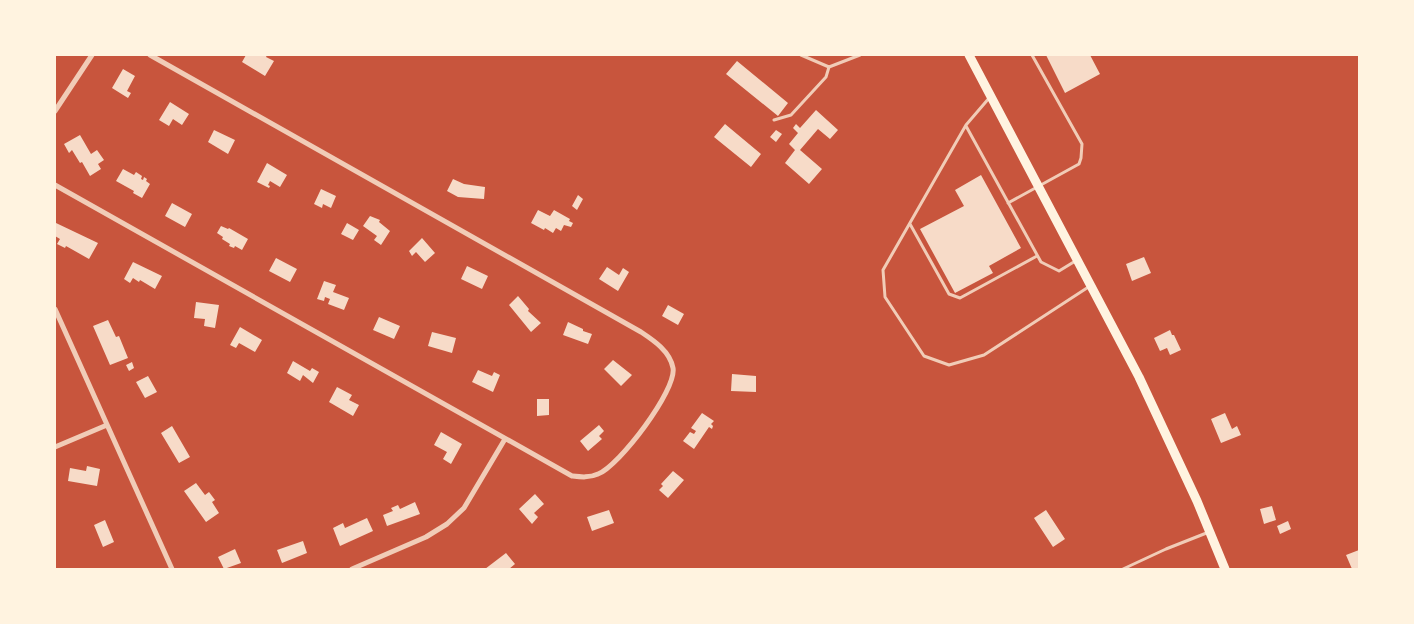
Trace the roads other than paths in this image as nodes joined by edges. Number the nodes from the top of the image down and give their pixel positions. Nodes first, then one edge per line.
1 (92, 55) edge
2 (150, 55) edge
3 (801, 55) edge
4 (860, 55) edge
5 (968, 55) edge
6 (1032, 55) edge
7 (829, 68) junction
8 (991, 96) junction
9 (55, 111) edge
10 (774, 120) dead end
11 (966, 126) junction
12 (55, 185) edge
13 (1038, 186) junction
14 (1008, 203) junction
15 (909, 224) junction
16 (1038, 256) junction
17 (1078, 259) junction
18 (1091, 285) junction
19 (55, 309) edge
20 (107, 425) junction
21 (505, 440) junction
22 (55, 447) edge
23 (1210, 532) junction
24 (172, 569) edge
25 (352, 569) edge
26 (1123, 569) edge
27 (1225, 569) edge

1 - 9 street
2 - 21 street
3 - 7 lane
4 - 7 lane
5 - 8 main road
6 - 13 lane
7 - 10 lane
8 - 11 lane
8 - 13 main road
11 - 14 lane
11 - 15 lane
12 - 21 street
13 - 14 lane
13 - 17 main road
14 - 16 lane
15 - 16 lane
15 - 18 lane
16 - 17 lane
17 - 18 main road
18 - 23 main road
19 - 20 street
20 - 22 street
20 - 24 street
21 - 25 street
23 - 26 lane
23 - 27 main road

